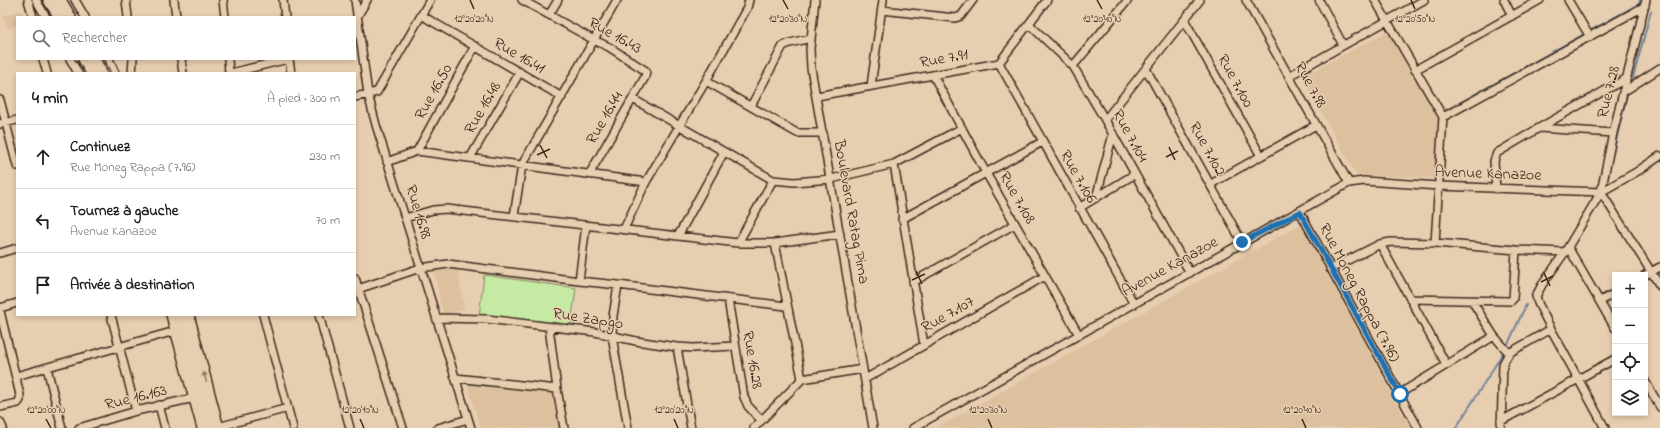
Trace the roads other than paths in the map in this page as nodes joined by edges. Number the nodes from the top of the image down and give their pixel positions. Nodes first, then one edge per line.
1 (28, 0) edge
2 (36, 0) edge
3 (50, 0) edge
4 (60, 0) edge
5 (75, 0) edge
6 (126, 0) edge
7 (174, 0) edge
8 (223, 0) edge
9 (282, 0) edge
10 (355, 0) edge
11 (367, 0) edge
12 (430, 0) edge
13 (522, 0) edge
14 (558, 0) edge
15 (617, 0) edge
16 (749, 0) edge
17 (815, 0) edge
18 (883, 0) edge
19 (973, 0) edge
20 (1047, 0) edge
21 (1128, 0) edge
22 (1200, 0) edge
23 (1246, 0) edge
24 (1318, 0) edge
25 (1375, 0) edge
26 (1424, 0) edge
27 (1504, 0) edge
28 (1540, 0) edge
29 (1568, 0) edge
30 (1646, 3) edge
31 (882, 10) junction
32 (421, 15) junction
33 (549, 15) junction
34 (32, 16) edge
35 (45, 16) edge
36 (59, 16) edge
37 (69, 16) edge
38 (84, 16) edge
39 (128, 16) edge
40 (176, 16) edge
41 (225, 16) edge
42 (284, 16) edge
43 (1512, 16) junction
44 (357, 17) junction
45 (1185, 21) junction
46 (1387, 21) junction
47 (1030, 24) junction
48 (1590, 37) junction
49 (811, 38) junction
50 (594, 40) junction
51 (1343, 45) junction
52 (475, 46) junction
53 (43, 60) edge
54 (71, 60) edge
55 (85, 60) edge
56 (94, 60) edge
57 (109, 60) edge
58 (133, 60) edge
59 (181, 60) edge
60 (228, 60) edge
61 (285, 60) edge
62 (289, 60) edge
63 (999, 63) junction
64 (1073, 66) junction
65 (1660, 68) edge
66 (1146, 69) junction
67 (1415, 70) junction
68 (47, 72) edge
69 (77, 72) edge
70 (91, 72) edge
71 (100, 72) edge
72 (115, 72) edge
73 (132, 72) edge
74 (183, 72) edge
75 (230, 72) edge
76 (234, 72) edge
77 (291, 72) edge
78 (520, 72) junction
79 (933, 75) junction
80 (1289, 76) junction
81 (645, 77) joint
82 (1627, 78) junction
83 (706, 81) junction
84 (871, 86) junction
85 (1623, 92) junction
86 (368, 94) junction
87 (817, 96) junction
88 (562, 97) junction
89 (356, 98) edge
90 (633, 99) junction
91 (0, 100) edge
92 (751, 106) junction
93 (1443, 117) junction
94 (16, 120) edge
95 (1105, 120) junction
96 (3, 124) edge
97 (1316, 125) junction
98 (679, 127) junction
99 (962, 128) junction
100 (1539, 128) junction
101 (823, 133) junction
102 (1613, 133) junction
103 (1113, 134) junction
104 (1042, 142) junction
105 (417, 151) junction
106 (724, 152) junction
107 (1261, 156) junction
108 (1660, 156) edge
109 (470, 158) junction
110 (387, 162) junction
111 (16, 163) edge
112 (894, 164) junction
113 (522, 165) junction
114 (986, 173) junction
115 (590, 174) junction
116 (1135, 174) junction
117 (831, 179) junction
118 (774, 180) junction
119 (646, 182) junction
120 (1349, 183) junction
121 (1210, 184) junction
122 (1439, 186) junction
123 (1496, 188) junction
124 (1602, 192) junction
125 (1096, 198) junction
126 (1079, 208) junction
127 (1300, 212) junction
128 (514, 216) junction
129 (405, 218) junction
130 (902, 219) junction
131 (1015, 224) junction
132 (586, 225) junction
133 (624, 229) junction
134 (840, 234) junction
135 (678, 236) junction
136 (738, 242) junction
137 (1242, 242) junction
138 (774, 243) junction
139 (1435, 243) junction
140 (1380, 244) junction
141 (16, 248) edge
142 (1567, 249) junction
143 (1516, 250) junction
144 (0, 253) edge
145 (1660, 267) edge
146 (420, 268) junction
147 (1330, 269) junction
148 (1647, 272) edge
149 (1190, 273) junction
150 (1648, 274) edge
151 (1044, 276) junction
152 (579, 282) junction
153 (913, 282) junction
154 (618, 285) junction
155 (1660, 286) edge
156 (357, 289) edge
157 (1612, 295) edge
158 (728, 299) junction
159 (1410, 299) junction
160 (1472, 301) junction
161 (1600, 301) junction
162 (16, 303) edge
163 (1134, 304) junction
164 (786, 306) junction
165 (0, 308) edge
166 (0, 311) edge
167 (111, 316) edge
168 (170, 316) edge
169 (179, 316) edge
170 (188, 316) edge
171 (264, 316) edge
172 (320, 316) edge
173 (436, 318) junction
174 (1612, 323) edge
175 (549, 327) junction
176 (1551, 329) junction
177 (175, 331) junction
178 (1079, 335) junction
179 (612, 336) junction
180 (1494, 336) junction
181 (924, 345) junction
182 (735, 346) junction
183 (119, 347) junction
184 (677, 347) junction
185 (1509, 353) junction
186 (1612, 361) edge
187 (1446, 364) junction
188 (47, 368) junction
189 (863, 369) junction
190 (16, 376) junction
191 (456, 378) junction
192 (802, 379) junction
193 (865, 379) junction
194 (1578, 379) junction
195 (1648, 385) edge
196 (557, 389) junction
197 (1400, 394) junction
198 (200, 397) junction
199 (160, 405) junction
200 (0, 407) edge
201 (1660, 407) edge
202 (288, 408) junction
203 (136, 411) junction
204 (468, 419) junction
205 (761, 420) junction
206 (0, 422) edge
207 (1501, 425) edge
208 (84, 427) edge
209 (2, 428) edge
210 (62, 428) edge
211 (165, 428) edge
212 (201, 428) edge
213 (215, 428) edge
214 (293, 428) edge
215 (350, 428) edge
216 (403, 428) edge
217 (438, 428) edge
218 (471, 428) edge
219 (564, 428) edge
220 (628, 428) edge
221 (690, 428) edge
222 (754, 428) edge
223 (873, 428) edge
224 (913, 428) edge
225 (1418, 428) edge
226 (1605, 428) edge

1 - 34 street
2 - 35 street
3 - 36 highway
4 - 37 highway
5 - 38 street
6 - 39 street
7 - 40 street
8 - 41 street
9 - 42 street
10 - 44 street, Rue 16.98
11 - 44 street
12 - 32 street
13 - 33 street, Rue 16.43
14 - 33 street
15 - 50 street
16 - 83 street
17 - 49 street, Boulevard Ratag Pima
18 - 31 street
19 - 31 street
20 - 47 street
21 - 64 street
22 - 45 street
23 - 80 street, Rue 7.98
24 - 51 street
25 - 46 street
26 - 46 street
27 - 43 street
28 - 43 street
29 - 48 street
30 - 48 street
30 - 82 street, Rue 7.28
31 - 84 street
32 - 52 street, Rue 16.41
32 - 86 street
33 - 50 street, Rue 16.43
43 - 67 street
44 - 86 street, Rue 16.98
45 - 66 street
45 - 107 street, Rue 7.100
46 - 51 street
46 - 67 street
47 - 63 street
47 - 64 street, Rue 7.104
48 - 93 street
49 - 87 street, Boulevard Ratag Pima
49 - 92 street
50 - 81 street, Rue 16.43
50 - 88 street
51 - 80 street
52 - 78 street, Rue 16.41
52 - 105 street, Rue 16.50
53 - 68 street
54 - 69 street
55 - 70 highway
56 - 71 highway
57 - 72 street
58 - 73 street
59 - 74 street
60 - 75 street
61 - 76 street
62 - 77 street
63 - 79 street, Rue 7.91
63 - 104 street, Rue 7.106
64 - 95 street, Rue 7.104
65 - 85 street
66 - 95 street
66 - 121 street, Rue 7.102
67 - 93 street
78 - 88 street, Rue 16.41
78 - 109 street, Rue 16.48
79 - 84 street, Rue 7.91
79 - 99 street, Rue 7.108
80 - 97 street, Rue 7.98
81 - 90 street, Rue 16.44
82 - 85 street, Rue 7.28
82 - 100 street
83 - 92 street
83 - 98 street
84 - 87 street, Rue 7.91
85 - 102 street, Rue 7.28
86 - 89 street
86 - 110 street, Rue 16.98
87 - 101 street, Boulevard Ratag Pima
88 - 113 street
90 - 98 street
90 - 115 street, Rue 16.44
91 - 96 street
92 - 101 street
93 - 122 street
94 - 96 street
95 - 103 street, Rue 7.104
96 - 111 street
97 - 107 street
97 - 120 street, Rue 7.98
98 - 106 street
98 - 119 street
99 - 112 street
99 - 114 street, Rue 7.108
100 - 102 street
100 - 123 street
101 - 117 street, Boulevard Ratag Pima
102 - 124 street, Rue 7.28
103 - 116 street, Rue 7.104
103 - 125 street
104 - 114 street
104 - 126 street, Rue 7.106
105 - 109 street
105 - 110 street
106 - 118 street
106 - 135 street
107 - 121 street
108 - 124 street
109 - 113 street
110 - 129 street, Rue 16.98
112 - 117 street
112 - 130 street
113 - 115 street
113 - 128 street
114 - 130 street
114 - 131 street, Rue 7.108
115 - 119 street
116 - 125 street
116 - 149 street, Rue 7.104
117 - 118 street
117 - 134 street, Boulevard Ratag Pima
118 - 136 street
119 - 133 street
120 - 122 street, Avenue Kanazoe
120 - 127 street, Avenue Kanazoe
121 - 137 street, Rue 7.102
122 - 123 street, Avenue Kanazoe
122 - 139 street
123 - 124 street, Avenue Kanazoe
124 - 142 street
124 - 148 street
125 - 126 street
126 - 163 street, Rue 7.106
127 - 137 street, Avenue Kanazoe
127 - 147 street, Rue Moneg Rappa (7.96)
128 - 129 street
128 - 132 street
129 - 146 street, Rue 16.98
130 - 153 street
131 - 151 street, Rue 7.108
131 - 153 street
132 - 133 street
132 - 152 street
133 - 135 street
134 - 138 street
134 - 189 street, Boulevard Ratag Pima
135 - 136 street
136 - 138 street
137 - 149 street, Avenue Kanazoe
138 - 164 street
139 - 140 street
139 - 143 street
140 - 147 street
140 - 159 street
141 - 144 street
142 - 143 street
142 - 161 street
142 - 176 street
143 - 160 street
145 - 150 street
146 - 152 street
146 - 156 street
146 - 173 street, Rue 16.98
147 - 197 street, Rue Moneg Rappa (7.96)
149 - 163 street, Avenue Kanazoe
150 - 155 street
151 - 178 street, Rue 7.108
151 - 181 street, Rue 7.107
152 - 154 street
153 - 181 street
154 - 158 street
154 - 179 street
156 - 216 street
157 - 161 street
158 - 164 street
158 - 182 street, Rue 16.28
159 - 160 street
159 - 187 street
160 - 180 street
161 - 174 street
162 - 165 street
163 - 178 street, Avenue Kanazoe
164 - 192 street
166 - 190 street
167 - 183 street
168 - 177 street
169 - 198 highway
198 -> 170 highway
171 - 202 street
172 - 215 street
173 - 175 street, Rue Zapgo
173 - 191 street, Rue 16.98
175 - 179 street, Rue Zapgo
175 - 196 street
176 - 185 street
176 - 194 street
177 - 183 street
177 - 198 street
178 - 224 street, Avenue Kanazoe
179 - 184 street, Rue Zapgo
179 - 220 street
180 - 185 street
180 - 187 street
181 - 193 street, Rue 7.107
182 - 184 street, Rue Zapgo
182 - 205 street, Rue 16.28
183 - 188 street
183 - 203 street
184 - 221 street
185 - 207 street
186 - 194 street
187 - 197 street
188 - 190 street
188 - 210 street
189 - 192 street
189 - 193 street, Boulevard Ratag Pima
190 - 200 street
191 - 196 street
191 - 204 street, Rue 16.98
192 - 205 street
193 - 223 street, Boulevard Ratag Pima
194 - 207 street
194 - 226 street
195 - 201 street
196 - 219 street
197 - 225 street, Rue Moneg Rappa (7.96)
198 - 199 street, Rue 16.163
198 - 212 street
198 - 213 highway
199 - 203 street, Rue 16.163
199 - 211 street
202 - 213 street
202 - 214 street
203 - 208 street, Rue 16.163
204 - 217 street
204 - 218 street, Rue 16.98
205 - 222 street
206 - 209 street

